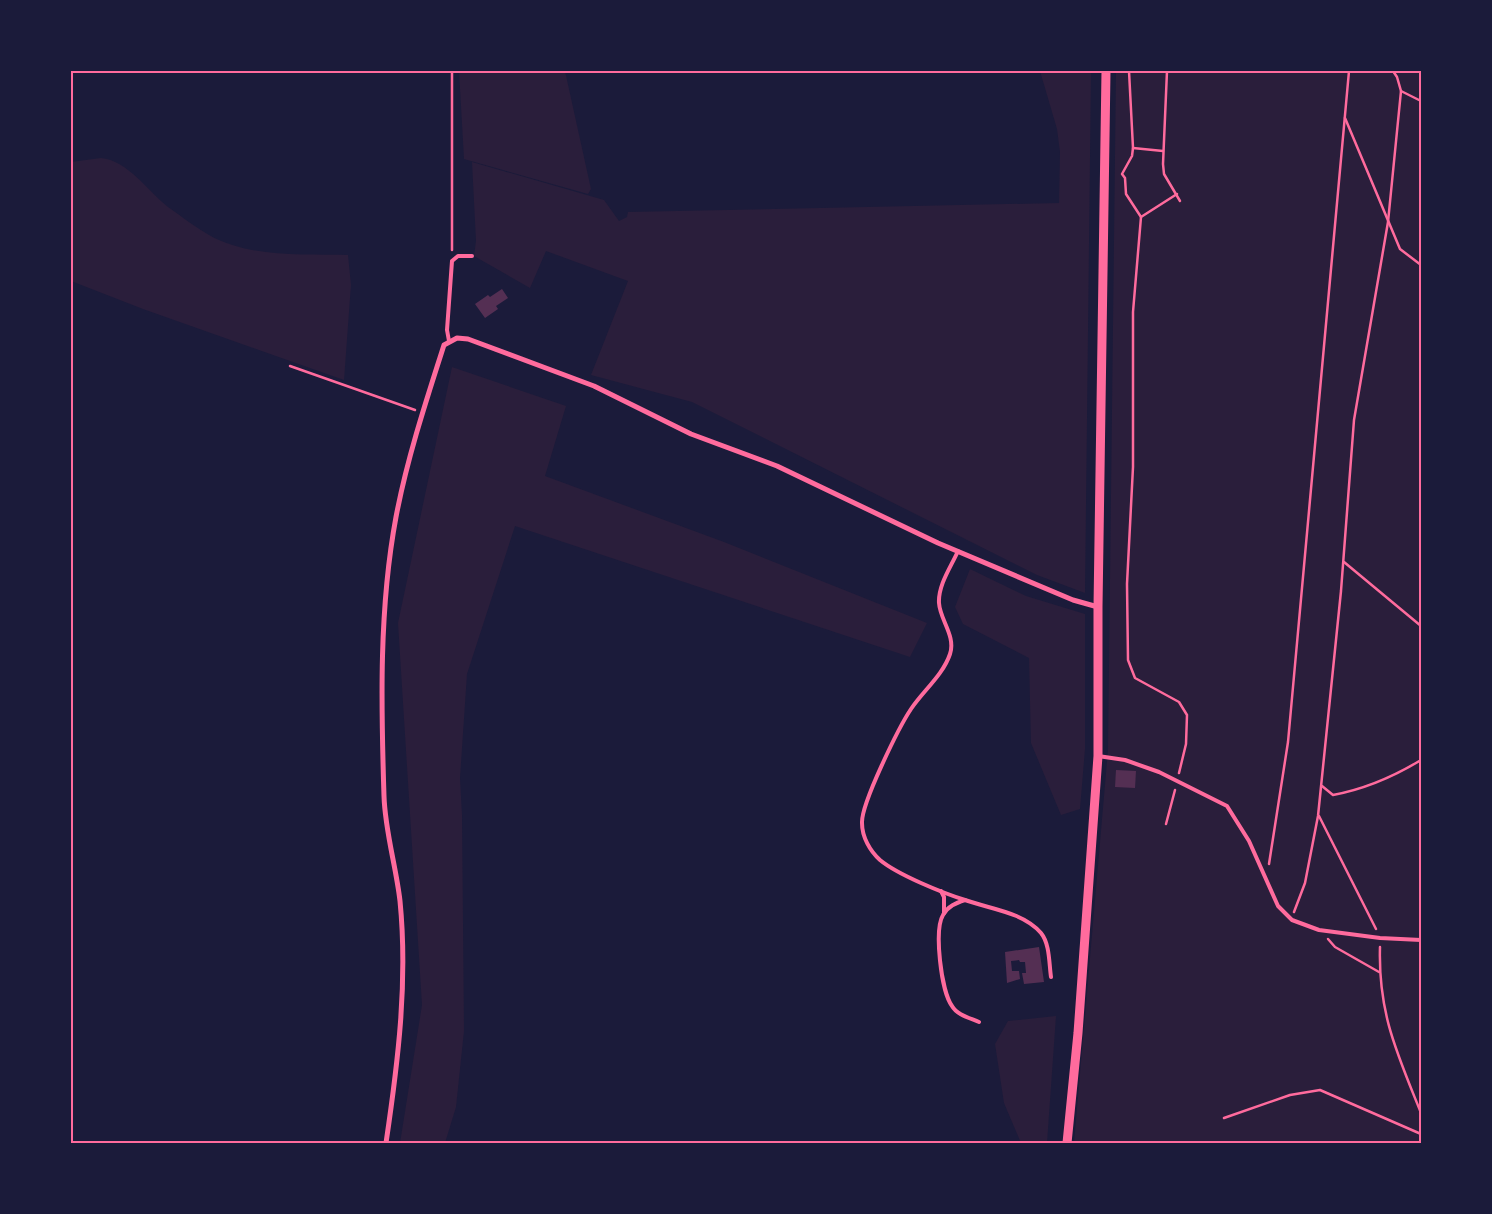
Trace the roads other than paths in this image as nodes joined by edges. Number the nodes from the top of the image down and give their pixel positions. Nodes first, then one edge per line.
1 (1106, 71) edge
2 (472, 256) dead end
3 (449, 341) junction
4 (958, 551) junction
5 (1098, 607) junction
6 (1098, 756) junction
7 (941, 891) junction
8 (965, 900) junction
9 (944, 913) junction
10 (1421, 940) edge
11 (1051, 977) dead end
12 (978, 1022) dead end
13 (386, 1143) edge
14 (1066, 1143) edge

1 - 5 street
2 - 3 lane
3 - 4 street
3 - 13 street
4 - 5 street
4 - 7 lane
5 - 6 street
6 - 10 lane
6 - 14 street
7 - 8 lane
7 - 9 lane
8 - 9 lane
8 - 11 lane
9 - 12 lane

